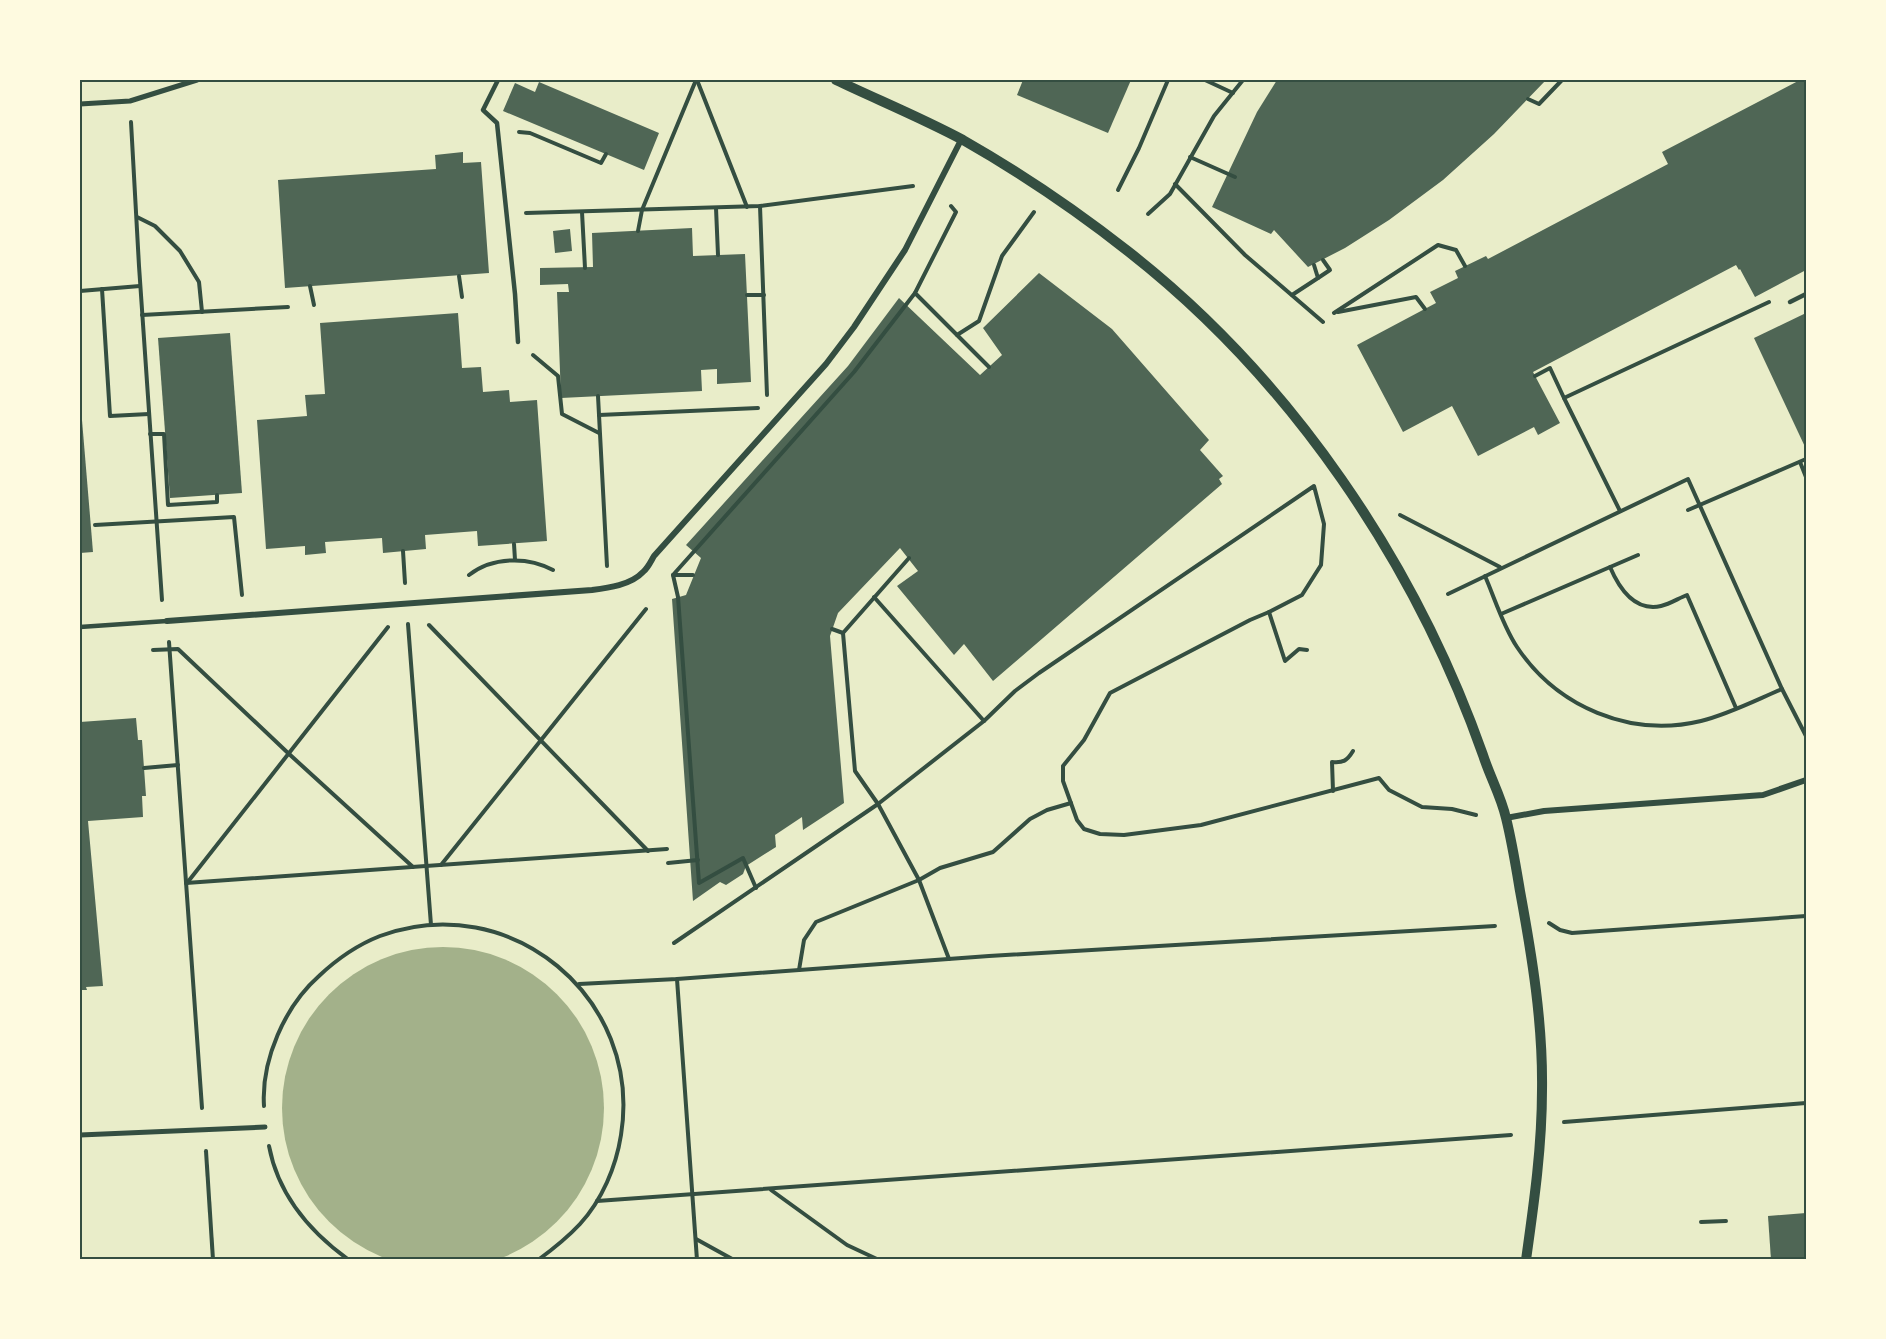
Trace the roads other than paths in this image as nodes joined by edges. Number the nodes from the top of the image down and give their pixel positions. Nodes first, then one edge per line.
1 (197, 80) edge
2 (498, 80) edge
3 (836, 80) edge
4 (80, 104) edge
5 (961, 140) junction
6 (1806, 294) edge
7 (1790, 302) road end
8 (518, 342) road end
9 (167, 621) joint
10 (80, 627) edge
11 (1806, 780) edge
12 (1506, 818) junction
13 (265, 1127) road end
14 (80, 1135) edge
15 (1526, 1260) edge

1 - 4 street
2 - 8 lane
3 - 5 street
5 - 9 street
5 - 12 street
6 - 7 lane
9 - 10 lane
11 - 12 street
12 - 15 street
13 - 14 street

